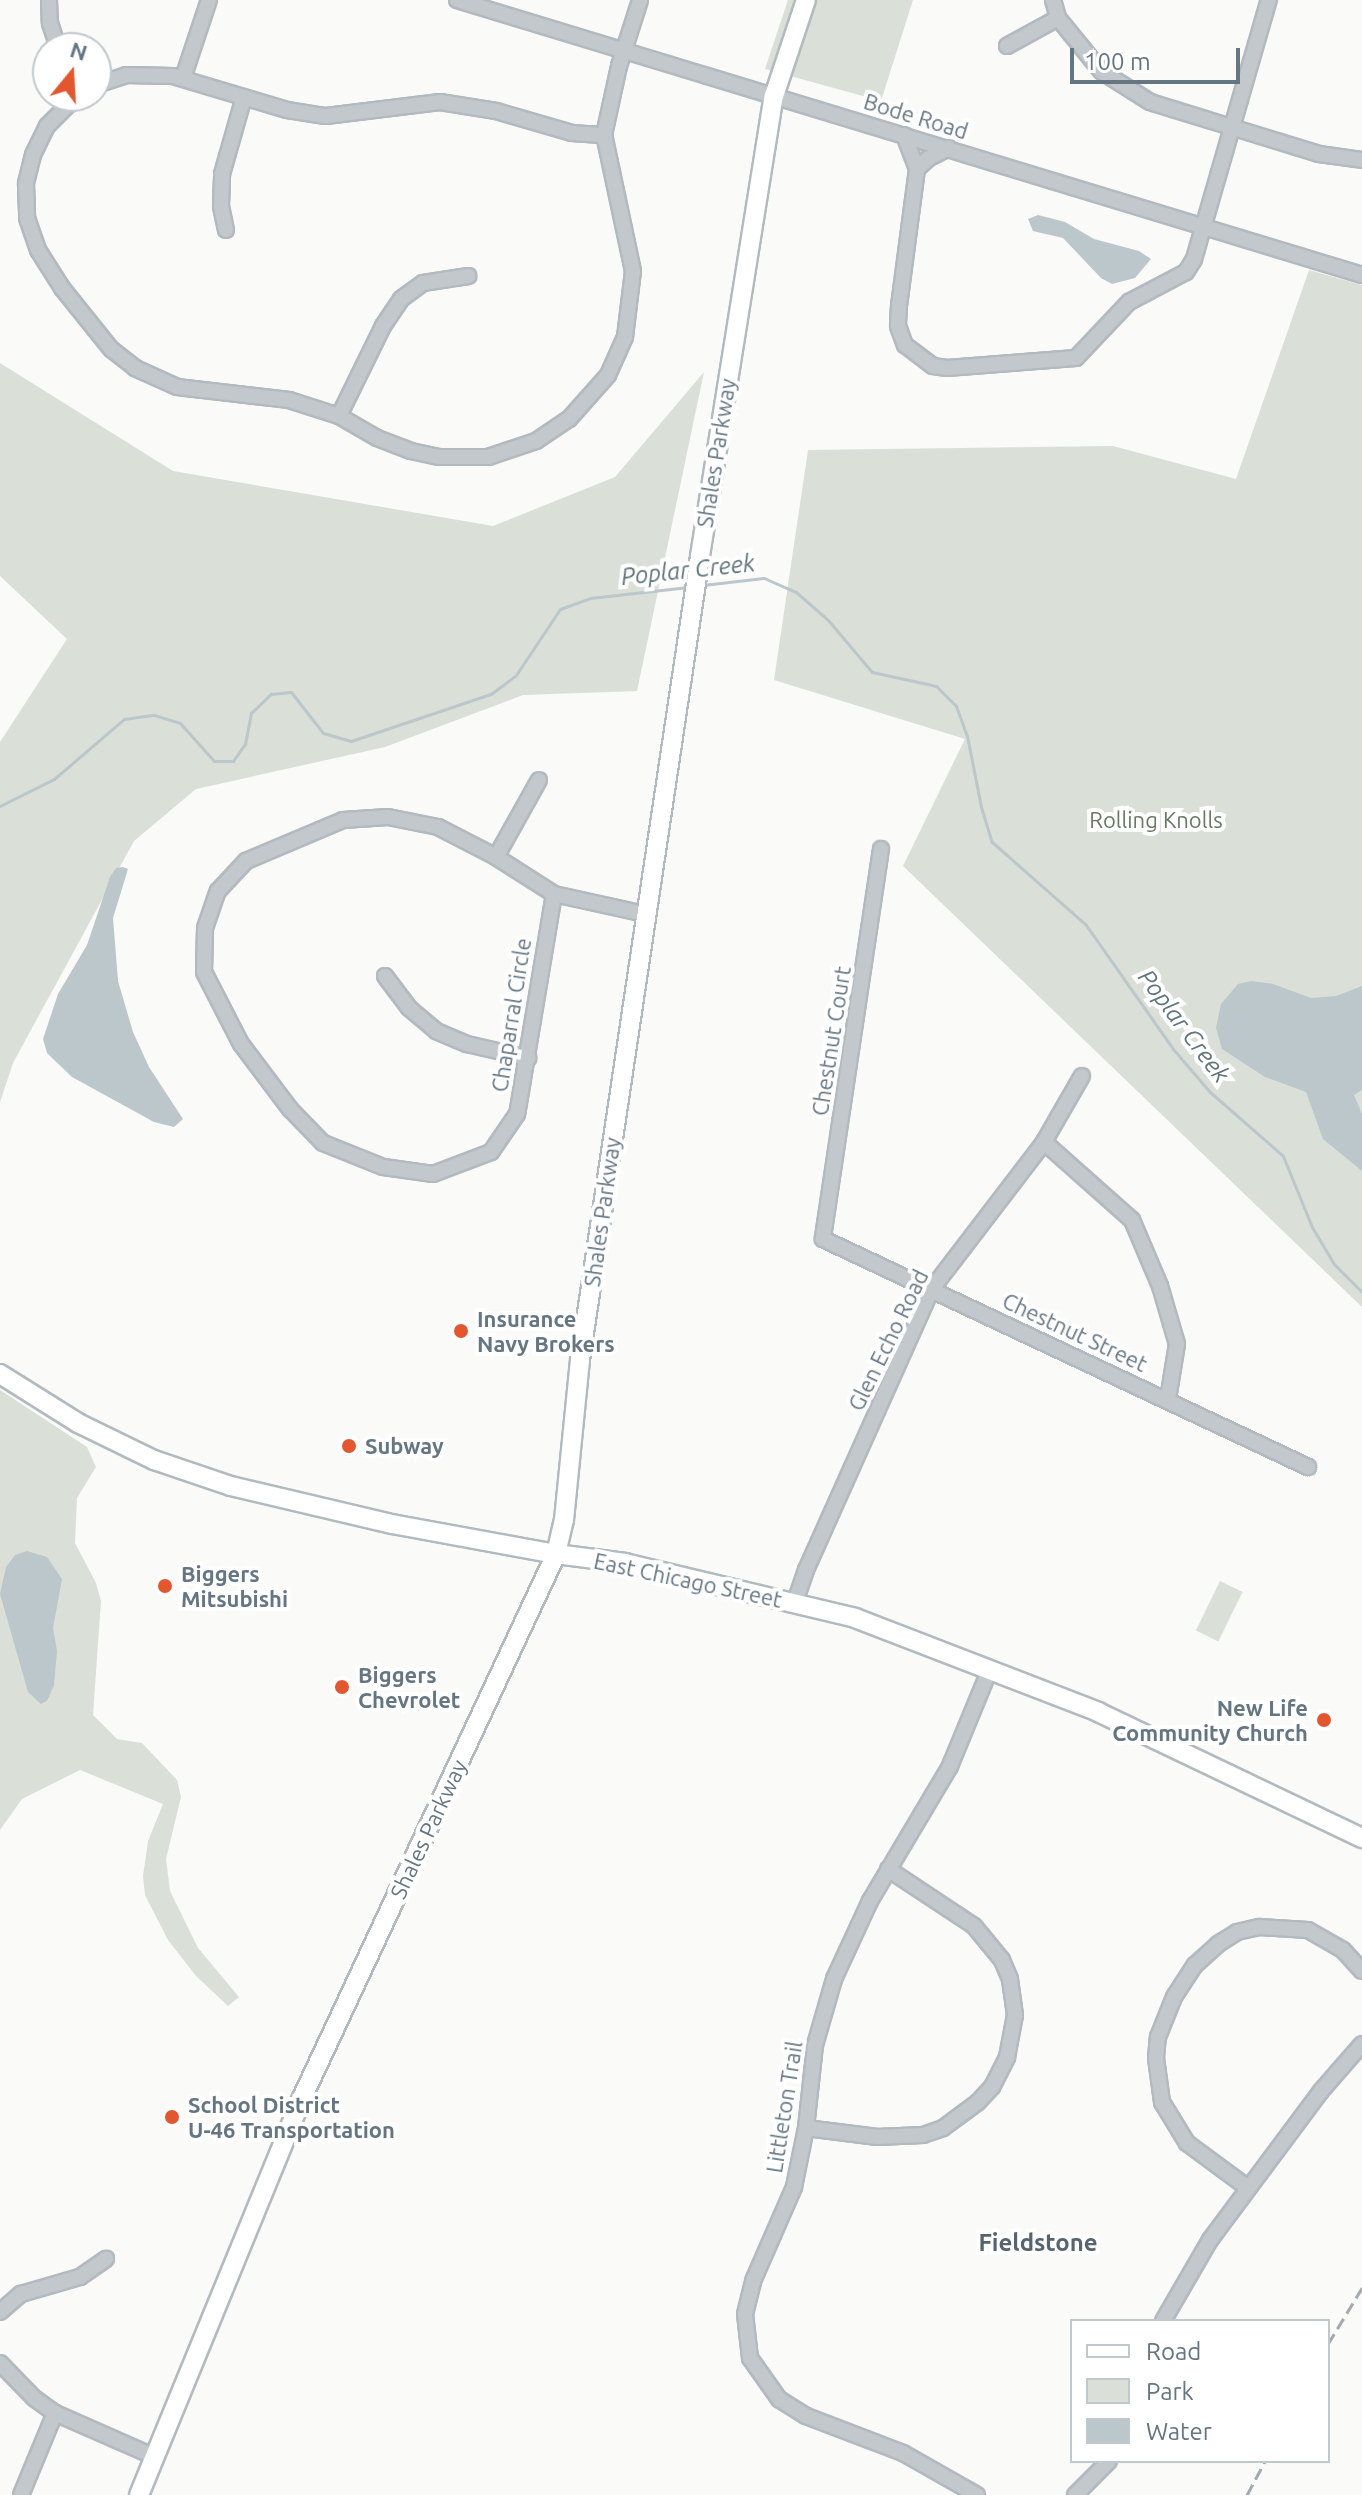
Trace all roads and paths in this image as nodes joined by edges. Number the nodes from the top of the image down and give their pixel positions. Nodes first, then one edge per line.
1 (49, 0) edge
2 (209, 0) edge
3 (457, 0) edge
4 (640, 0) edge
5 (806, 0) edge
6 (1053, 0) edge
7 (1269, 0) edge
8 (1058, 18) junction
9 (53, 32) edge
10 (1007, 46) dead end
11 (624, 49) junction
12 (183, 78) junction
13 (112, 80) edge
14 (774, 96) junction
15 (244, 97) junction
16 (61, 112) edge
17 (1232, 128) junction
18 (604, 135) junction
19 (904, 135) junction
20 (949, 148) junction
21 (1362, 160) edge
22 (917, 169) junction
23 (1204, 225) junction
24 (226, 230) dead end
25 (1362, 275) edge
26 (468, 276) dead end
27 (339, 416) junction
28 (539, 780) dead end
29 (881, 849) dead end
30 (496, 857) junction
31 (554, 894) junction
32 (645, 914) junction
33 (385, 976) dead end
34 (528, 1058) junction
35 (1082, 1076) dead end
36 (1044, 1142) junction
37 (823, 1239) joint
38 (931, 1290) junction
39 (0, 1374) edge
40 (1168, 1399) junction
41 (1308, 1467) dead end
42 (556, 1554) junction
43 (795, 1602) junction
44 (990, 1669) junction
45 (1362, 1838) edge
46 (888, 1869) junction
47 (1362, 1971) edge
48 (1362, 2044) edge
49 (806, 2128) junction
50 (1248, 2188) junction
51 (106, 2259) dead end
52 (0, 2312) edge
53 (1164, 2319) edge
54 (0, 2363) edge
55 (55, 2413) junction
56 (155, 2457) junction
57 (1107, 2463) edge
58 (21, 2495) edge
59 (139, 2495) edge
60 (977, 2495) edge
61 (1075, 2495) edge

1 - 9 street
2 - 12 street
3 - 11 street, Bode Road
4 - 11 street
5 - 14 street, Shales Parkway
6 - 8 street
7 - 17 street
8 - 10 street
8 - 17 street
11 - 14 street, Bode Road
11 - 18 street
12 - 13 street
12 - 15 street
14 - 19 street, Bode Road
14 - 32 street, Shales Parkway
15 - 18 street
15 - 24 street
16 - 27 street
17 - 21 street
17 - 23 street
18 - 27 street
19 - 20 street, Bode Road
19 - 22 street
20 - 22 street
20 - 23 street, Bode Road
22 - 23 street
23 - 25 street, Bode Road
26 - 27 street
28 - 30 street
29 - 37 street, Chestnut Court
30 - 31 street, Chaparral Circle
30 - 34 street, Chaparral Circle
31 - 32 street, Chaparral Circle
31 - 34 street, Chaparral Circle
32 - 42 street, Shales Parkway
33 - 34 street
35 - 36 street, Glen Echo Road
36 - 38 street, Glen Echo Road
36 - 40 street
37 - 38 street, Chestnut Street
38 - 40 street, Chestnut Street
38 - 43 street, Glen Echo Road
39 - 42 street, East Chicago Street
40 - 41 street, Chestnut Street
42 - 43 street, East Chicago Street
42 - 56 street, Shales Parkway
43 - 44 street, East Chicago Street
44 - 45 street, East Chicago Street
44 - 46 street, Littleton Trail
46 - 49 street, Littleton Trail
46 - 49 street
47 - 50 street
48 - 50 street
49 - 60 street, Littleton Trail
50 - 53 street
51 - 52 street
54 - 55 street
55 - 56 street
55 - 58 street
56 - 59 street, Shales Parkway
57 - 61 street

